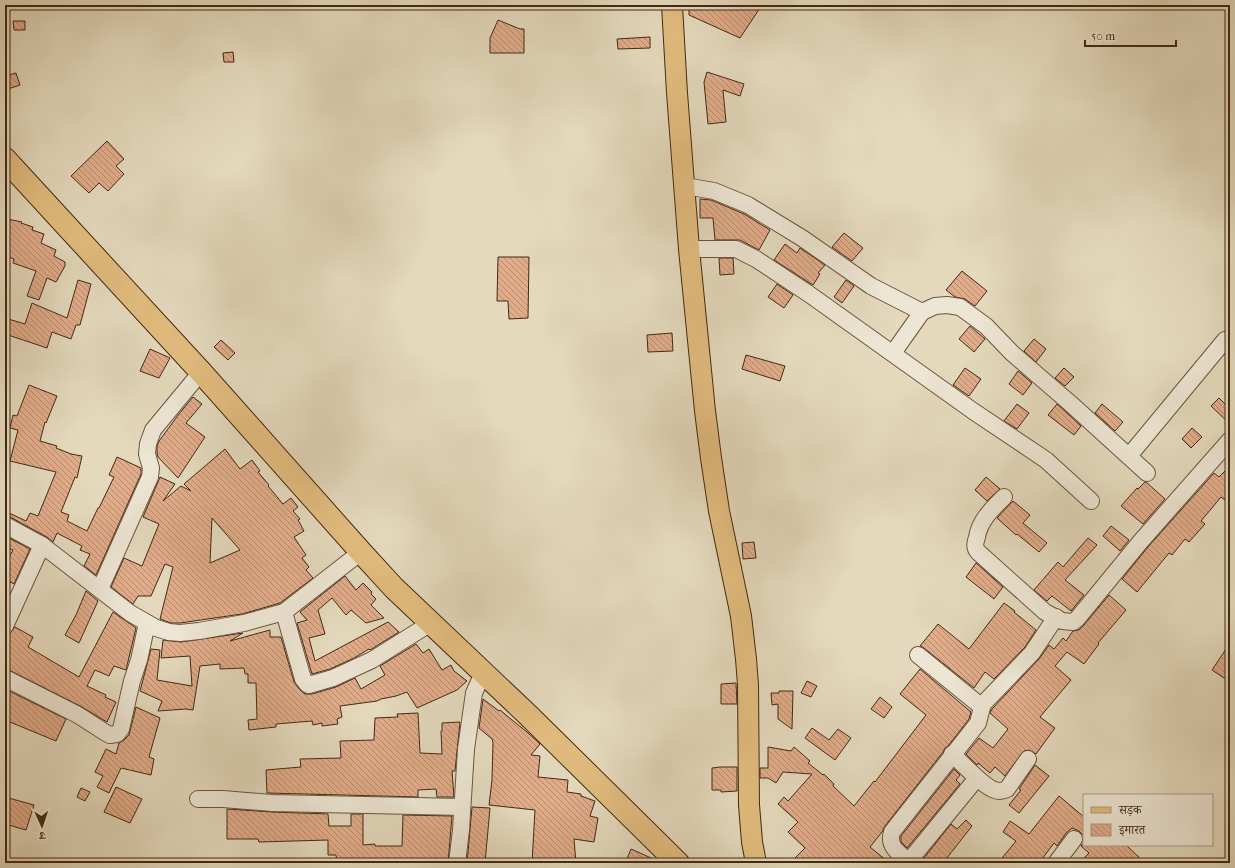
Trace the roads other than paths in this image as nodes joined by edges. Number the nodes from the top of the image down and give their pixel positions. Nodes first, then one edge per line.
1 (672, 5) edge
2 (5, 159) edge
3 (685, 186) junction
4 (689, 249) junction
5 (922, 312) junction
6 (1225, 340) dead end
7 (893, 353) junction
8 (201, 372) junction
9 (1230, 440) edge
10 (1129, 456) junction
11 (1147, 473) dead end
12 (1004, 497) dead end
13 (1091, 501) dead end
14 (5, 525) edge
15 (42, 545) junction
16 (360, 552) junction
17 (100, 589) junction
18 (284, 612) junction
19 (1056, 618) junction
20 (147, 623) junction
21 (431, 623) junction
22 (5, 626) edge
23 (918, 655) dead end
24 (483, 673) junction
25 (5, 678) edge
26 (982, 707) junction
27 (952, 754) junction
28 (1028, 759) dead end
29 (977, 778) junction
30 (198, 799) dead end
31 (462, 807) junction
32 (1074, 839) dead end
33 (910, 862) edge
34 (457, 863) edge
35 (678, 863) edge
36 (756, 863) edge
37 (1056, 863) edge

1 - 3 main road
2 - 8 highway
3 - 4 main road
3 - 5 street
4 - 7 street
4 - 36 main road
5 - 7 street
5 - 10 street
6 - 10 street
7 - 13 street
8 - 16 highway
8 - 17 street
9 - 19 street
10 - 11 street
12 - 19 street
14 - 15 street
15 - 17 street
15 - 22 street
16 - 18 street
16 - 21 highway
17 - 20 street
18 - 20 street
18 - 21 street
19 - 26 street
20 - 25 street
21 - 24 highway
23 - 26 street
24 - 31 street
24 - 35 highway
26 - 27 street
27 - 29 street
27 - 33 street
28 - 29 street
29 - 33 street
30 - 31 street
31 - 34 street
32 - 37 street

